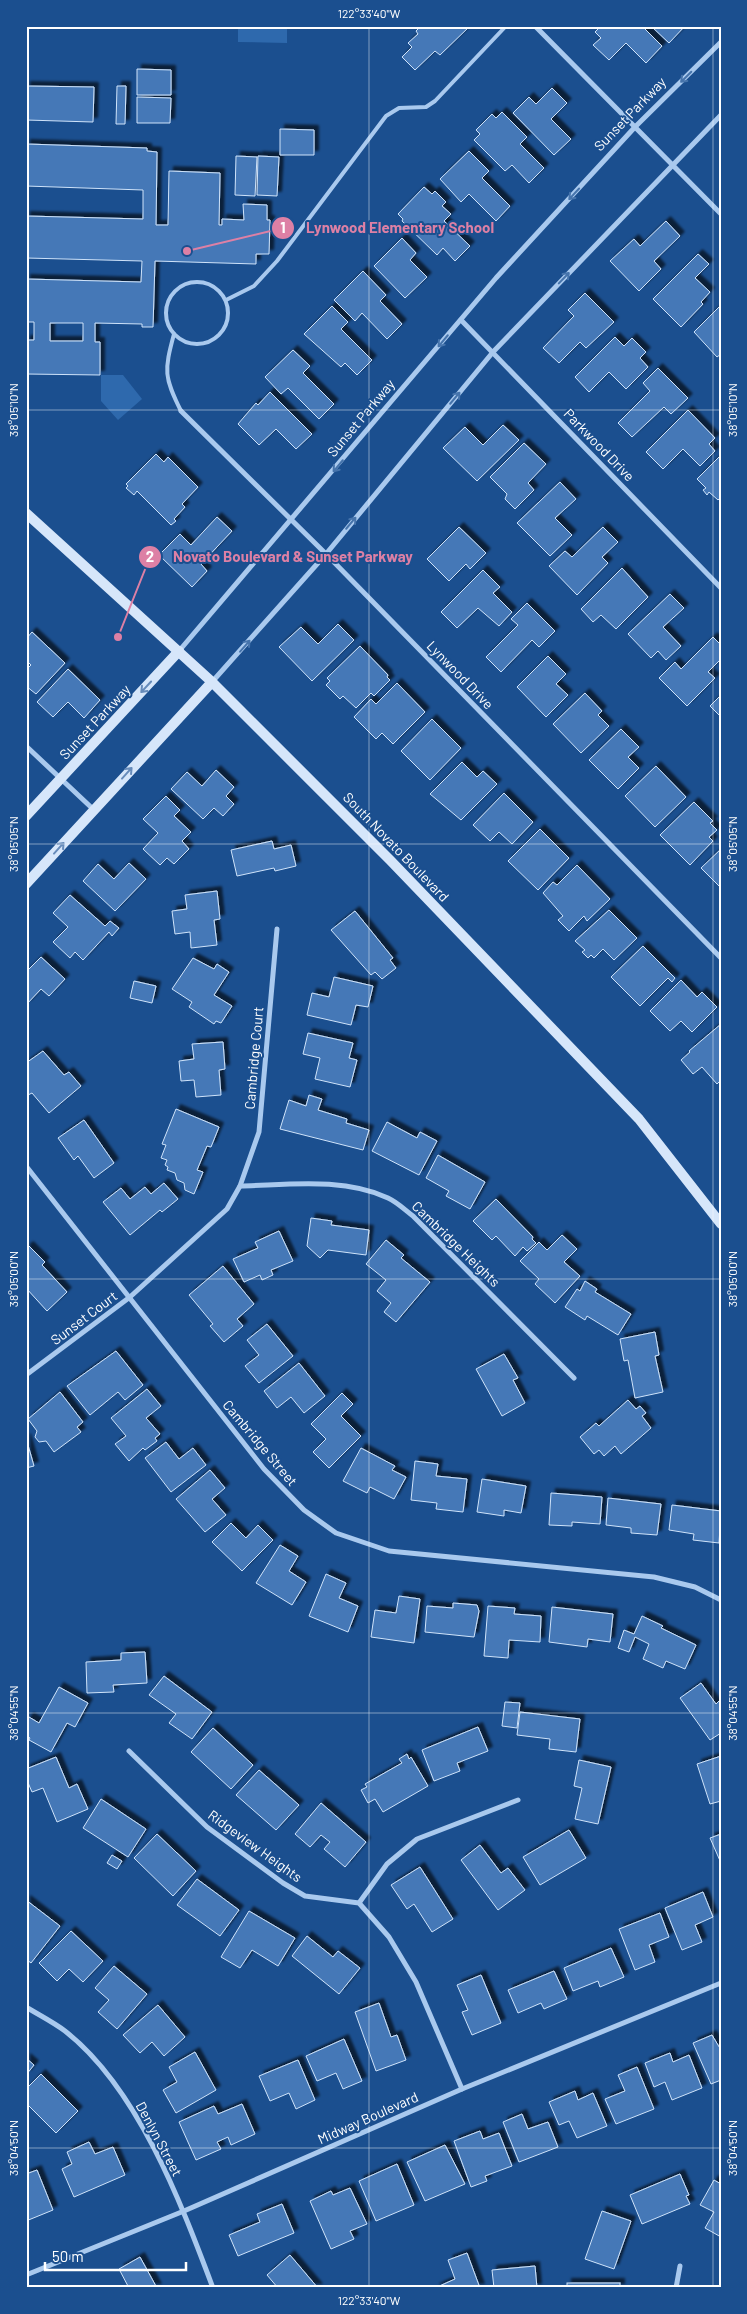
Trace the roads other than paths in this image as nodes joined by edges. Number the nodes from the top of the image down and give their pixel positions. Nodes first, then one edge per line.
1 (506, 26) edge
2 (535, 26) edge
3 (721, 42) edge
4 (721, 114) edge
5 (635, 127) junction
6 (672, 164) junction
7 (721, 214) edge
8 (226, 300) junction
9 (461, 320) junction
10 (174, 334) junction
11 (493, 352) junction
12 (181, 411) joint
13 (26, 513) edge
14 (292, 521) junction
15 (326, 554) junction
16 (721, 588) edge
17 (179, 651) junction
18 (212, 682) junction
19 (26, 746) edge
20 (61, 778) junction
21 (94, 810) junction
22 (26, 816) edge
23 (26, 884) edge
24 (277, 929) dead end
25 (721, 958) edge
26 (26, 1166) edge
27 (240, 1186) junction
28 (721, 1224) edge
29 (130, 1297) junction
30 (26, 1375) edge
31 (574, 1378) dead end
32 (721, 1600) edge
33 (129, 1751) dead end
34 (518, 1800) dead end
35 (359, 1903) junction
36 (721, 1984) edge
37 (26, 2007) edge
38 (462, 2089) junction
39 (184, 2211) junction
40 (680, 2266) dead end
41 (26, 2275) edge
42 (213, 2288) edge
43 (676, 2288) edge

1 - 8 lane
2 - 5 street
3 -> 5 street, Sunset Parkway
4 - 6 street
5 - 6 street
5 -> 9 street, Sunset Parkway
6 - 7 street
11 -> 6 street
8 - 10 lane
8 - 10 lane
9 - 11 street, Parkwood Drive
9 -> 14 street, Sunset Parkway
10 - 12 lane
15 -> 11 street
11 - 16 street, Parkwood Drive
12 - 14 street, Lynwood Drive
13 - 17 main road, South Novato Boulevard
14 - 15 street, Lynwood Drive
14 - 17 street, Sunset Parkway
18 -> 15 street
15 - 25 street, Lynwood Drive
17 - 18 main road, South Novato Boulevard
17 -> 20 main road, Sunset Parkway
21 -> 18 main road
18 - 28 main road, South Novato Boulevard
19 - 20 street
20 - 21 street
20 - 22 main road, Sunset Parkway
23 -> 21 main road
24 - 27 street, Cambridge Court
26 - 29 street, Cambridge Street
27 - 29 street
27 - 31 street, Cambridge Heights
29 - 30 street, Sunset Court
29 - 32 street, Cambridge Street
33 - 35 street, Ridgeview Heights
34 - 35 street
35 - 38 street
36 - 38 street, Midway Boulevard
37 - 39 street, Denlyn Street
38 - 39 street, Midway Boulevard
39 - 41 street, Midway Boulevard
39 - 42 street, Denlyn Street
40 - 43 street

